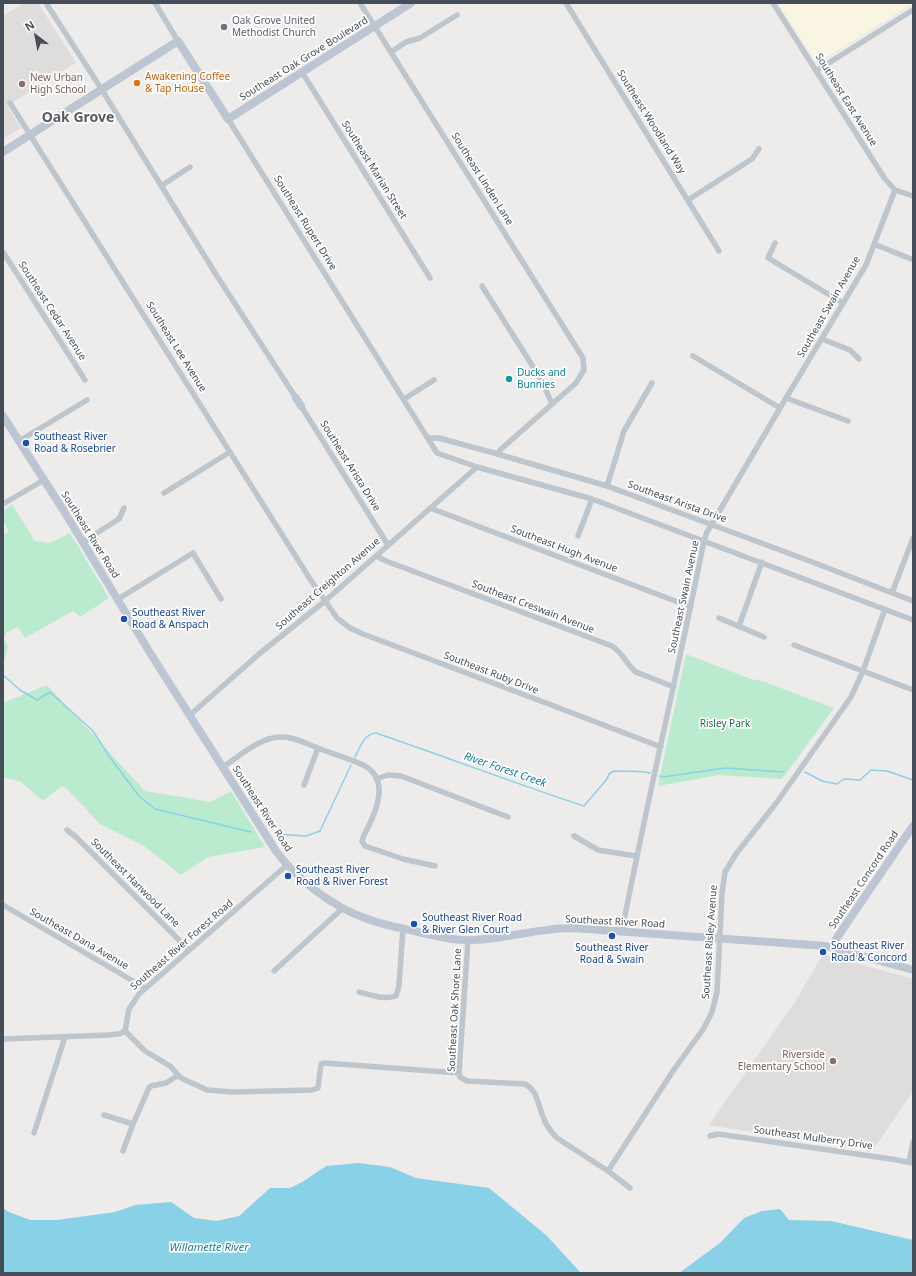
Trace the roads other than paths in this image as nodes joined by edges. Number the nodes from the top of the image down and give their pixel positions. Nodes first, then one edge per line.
1 (46, 3) edge
2 (155, 3) edge
3 (360, 3) edge
4 (411, 3) edge
5 (566, 3) edge
6 (773, 3) edge
7 (913, 10) edge
8 (457, 16) dead end
9 (375, 26) junction
10 (178, 41) junction
11 (391, 52) junction
12 (816, 71) junction
13 (302, 72) junction
14 (102, 90) junction
15 (10, 103) dead end
16 (228, 119) junction
17 (31, 135) junction
18 (759, 149) dead end
19 (3, 152) edge
20 (190, 168) dead end
21 (161, 186) junction
22 (895, 190) junction
23 (913, 196) edge
24 (688, 200) junction
25 (775, 243) dead end
26 (874, 244) junction
27 (719, 251) dead end
28 (3, 252) edge
29 (911, 259) dead end
30 (430, 278) dead end
31 (482, 286) dead end
32 (843, 303) junction
33 (822, 339) junction
34 (692, 356) dead end
35 (859, 359) dead end
36 (85, 380) dead end
37 (434, 380) dead end
38 (652, 384) dead end
39 (296, 398) joint
40 (786, 398) junction
41 (404, 399) junction
42 (87, 400) dead end
43 (552, 404) junction
44 (301, 406) joint
45 (780, 408) junction
46 (3, 416) edge
47 (848, 422) dead end
48 (429, 438) junction
49 (19, 441) junction
50 (230, 452) junction
51 (499, 454) junction
52 (477, 467) junction
53 (44, 480) junction
54 (607, 486) junction
55 (164, 493) dead end
56 (592, 499) junction
57 (3, 504) edge
58 (124, 508) dead end
59 (430, 508) junction
60 (711, 525) junction
61 (578, 536) dead end
62 (913, 538) edge
63 (704, 541) junction
64 (83, 542) junction
65 (388, 545) junction
66 (376, 556) junction
67 (762, 562) junction
68 (892, 593) junction
69 (118, 599) junction
70 (221, 599) dead end
71 (325, 601) junction
72 (913, 601) edge
73 (691, 606) junction
74 (885, 609) junction
75 (719, 618) dead end
76 (913, 620) edge
77 (739, 626) junction
78 (764, 637) dead end
79 (794, 645) dead end
80 (863, 671) junction
81 (674, 686) junction
82 (913, 690) edge
83 (190, 715) junction
84 (661, 747) junction
85 (318, 748) junction
86 (223, 767) junction
87 (376, 779) junction
88 (304, 785) dead end
89 (508, 817) dead end
90 (913, 826) edge
91 (67, 830) dead end
92 (574, 836) dead end
93 (636, 856) junction
94 (288, 865) junction
95 (435, 866) dead end
96 (3, 905) edge
97 (343, 908) junction
98 (403, 928) junction
99 (622, 931) junction
100 (720, 938) junction
101 (468, 940) junction
102 (833, 947) junction
103 (189, 950) junction
104 (274, 970) dead end
105 (913, 970) edge
106 (145, 988) junction
107 (359, 992) dead end
108 (125, 1031) junction
109 (65, 1037) junction
110 (3, 1038) edge
111 (459, 1073) junction
112 (177, 1076) junction
113 (104, 1115) dead end
114 (133, 1124) junction
115 (34, 1133) dead end
116 (710, 1136) dead end
117 (913, 1142) edge
118 (124, 1151) dead end
119 (911, 1162) edge
120 (608, 1171) junction
121 (630, 1188) dead end

1 - 14 street
2 - 10 street, Southeast Rupert Drive
3 - 9 street, Southeast Linden Lane
4 - 9 street, Southeast Oak Grove Boulevard
5 - 24 street, Southeast Woodland Way
6 - 12 street, Southeast East Avenue
7 - 12 street
8 - 11 street
9 - 11 street, Southeast Linden Lane
9 - 13 street, Southeast Oak Grove Boulevard
10 - 14 street
10 - 16 street, Southeast Rupert Drive
11 - 43 street, Southeast Linden Lane
12 - 22 street, Southeast East Avenue
13 - 16 street, Southeast Oak Grove Boulevard
13 - 30 street, Southeast Marian Street
14 - 17 street
14 - 21 street
15 - 17 street, Southeast Lee Avenue
16 - 41 street, Southeast Rupert Drive
17 - 19 street
17 - 50 street, Southeast Lee Avenue
18 - 24 street
20 - 21 street
21 - 39 street
22 - 23 street
22 - 26 street, Southeast Swain Avenue
24 - 27 street, Southeast Woodland Way
25 - 32 street
26 - 29 street
26 - 32 street, Southeast Swain Avenue
28 - 36 street, Southeast Cedar Avenue
31 - 43 street
32 - 33 street, Southeast Swain Avenue
33 - 35 street
33 - 40 street, Southeast Swain Avenue
34 - 45 street
37 - 41 street
38 - 54 street
39 - 44 street, Southeast Arista Drive
40 - 45 street, Southeast Swain Avenue
40 - 47 street
41 - 48 street, Southeast Rupert Drive
42 - 49 street
43 - 51 street
44 - 65 street, Southeast Arista Drive
45 - 60 street, Southeast Swain Avenue
46 - 49 street, Southeast River Road
48 - 51 street, Southeast Arista Drive
48 - 52 street, Southeast Rupert Drive
49 - 53 street, Southeast River Road
50 - 55 street
50 - 71 street, Southeast Lee Avenue
51 - 54 street, Southeast Arista Drive
52 - 56 street
52 - 59 street, Southeast Creighton Avenue
53 - 57 street
53 - 64 street, Southeast River Road
54 - 60 street, Southeast Arista Drive
56 - 61 street
56 - 63 street
58 - 64 street
59 - 65 street, Southeast Creighton Avenue
59 - 73 street, Southeast Hugh Avenue
60 - 63 street, Southeast Swain Avenue
60 - 68 street, Southeast Arista Drive
62 - 68 street
63 - 67 street
63 - 73 street, Southeast Swain Avenue
64 - 69 street, Southeast River Road
65 - 66 street, Southeast Creighton Avenue
66 - 71 street, Southeast Creighton Avenue
66 - 81 street, Southeast Creswain Avenue
67 - 74 street
67 - 77 street
68 - 72 street, Southeast Arista Drive
69 - 70 street
69 - 83 street, Southeast River Road
71 - 83 street, Southeast Creighton Avenue
71 - 84 street, Southeast Ruby Drive
73 - 81 street, Southeast Swain Avenue
74 - 76 street
74 - 80 street, Southeast Risley Avenue
75 - 77 street
77 - 78 street
79 - 80 street
80 - 82 street
80 - 100 street, Southeast Risley Avenue
81 - 84 street, Southeast Swain Avenue
83 - 86 street, Southeast River Road
84 - 93 street, Southeast Swain Avenue
85 - 86 street
85 - 87 street
85 - 88 street
86 - 94 street, Southeast River Road
87 - 89 street
87 - 95 street
90 - 102 street, Southeast Concord Road
91 - 103 street, Southeast Hanwood Lane
92 - 93 street
93 - 99 street, Southeast Swain Avenue
94 - 97 street, Southeast River Road
94 - 103 street, Southeast River Forest Road
96 - 106 street, Southeast Dana Avenue
97 - 98 street, Southeast River Road
97 - 104 street
98 - 101 street, Southeast River Road
98 - 107 street
99 - 100 street, Southeast River Road
99 - 101 street, Southeast River Road
100 - 102 street, Southeast River Road
100 - 120 street, Southeast Risley Avenue
101 - 111 street, Southeast Oak Shore Lane
102 - 105 street, Southeast River Road
103 - 106 street, Southeast River Forest Road
106 - 108 street, Southeast River Forest Road
108 - 109 street
108 - 112 street
109 - 110 street
109 - 115 street
111 - 112 street
111 - 120 street, Southeast Oak Shore Lane
112 - 114 street
113 - 114 street
114 - 118 street
116 - 119 street, Southeast Mulberry Drive
117 - 119 street
120 - 121 street, Southeast Oak Shore Lane

